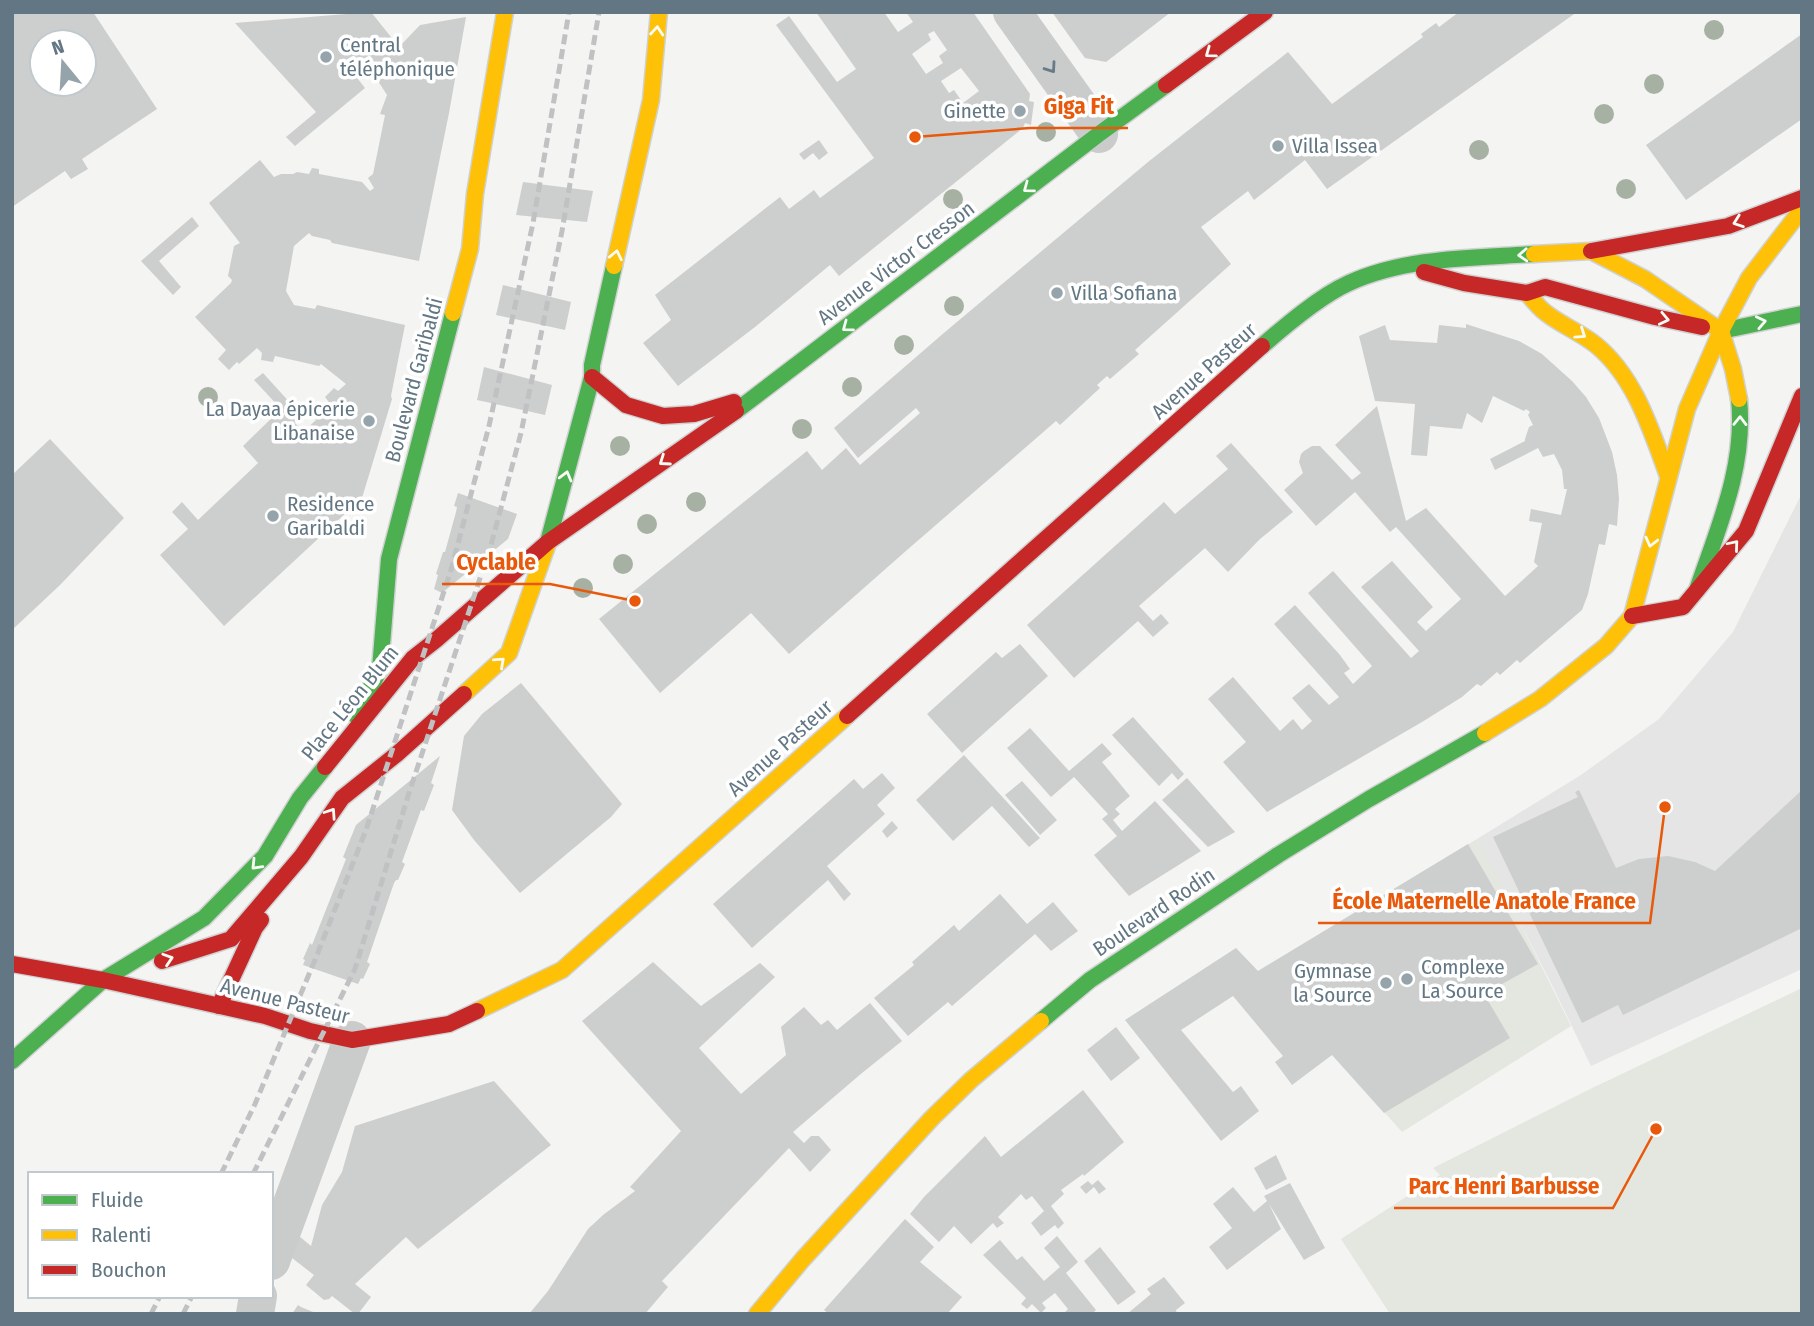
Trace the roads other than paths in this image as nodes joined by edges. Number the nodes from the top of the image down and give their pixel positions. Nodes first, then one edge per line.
1 (505, 12) edge
2 (659, 12) edge
3 (1012, 12) edge
4 (1265, 12) edge
5 (1099, 134) junction
6 (1802, 198) edge
7 (1802, 209) edge
8 (1591, 251) junction
9 (1403, 266) junction
10 (1527, 293) junction
11 (1802, 314) edge
12 (1721, 331) junction
13 (592, 377) junction
14 (759, 394) junction
15 (1802, 396) edge
16 (1668, 476) junction
17 (548, 542) junction
18 (1697, 590) junction
19 (1632, 616) junction
20 (338, 750) junction
21 (301, 857) junction
22 (12, 964) edge
23 (103, 980) junction
24 (219, 1006) junction
25 (352, 1040) junction
26 (12, 1061) edge
27 (273, 1256) edge
28 (757, 1314) edge

1 - 20 main road, Boulevard Garibaldi
13 -> 2 main road
3 -> 5 street
4 -> 5 main road, Avenue Victor Cresson
5 -> 14 main road, Avenue Victor Cresson
6 -> 8 main road, Avenue Pasteur
7 - 12 main road
8 -> 9 main road, Avenue Pasteur
8 - 12 main road
9 - 10 main road
9 - 25 main road, Avenue Pasteur
10 -> 12 main road
10 -> 16 main road
12 -> 11 main road
12 - 16 main road
18 -> 12 main road
13 - 14 main road
17 -> 13 main road
14 -> 17 main road, Avenue Victor Cresson
18 -> 15 main road
16 -> 19 main road
17 - 20 main road, Place Léon Blum
21 -> 17 main road
18 - 19 main road
19 - 28 main road, Boulevard Rodin
20 -> 23 main road, Place Léon Blum
23 -> 21 main road
21 - 24 main road
22 - 23 main road, Avenue Pasteur
23 - 24 main road, Avenue Pasteur
23 - 26 main road
24 - 25 main road, Avenue Pasteur
25 - 27 street

